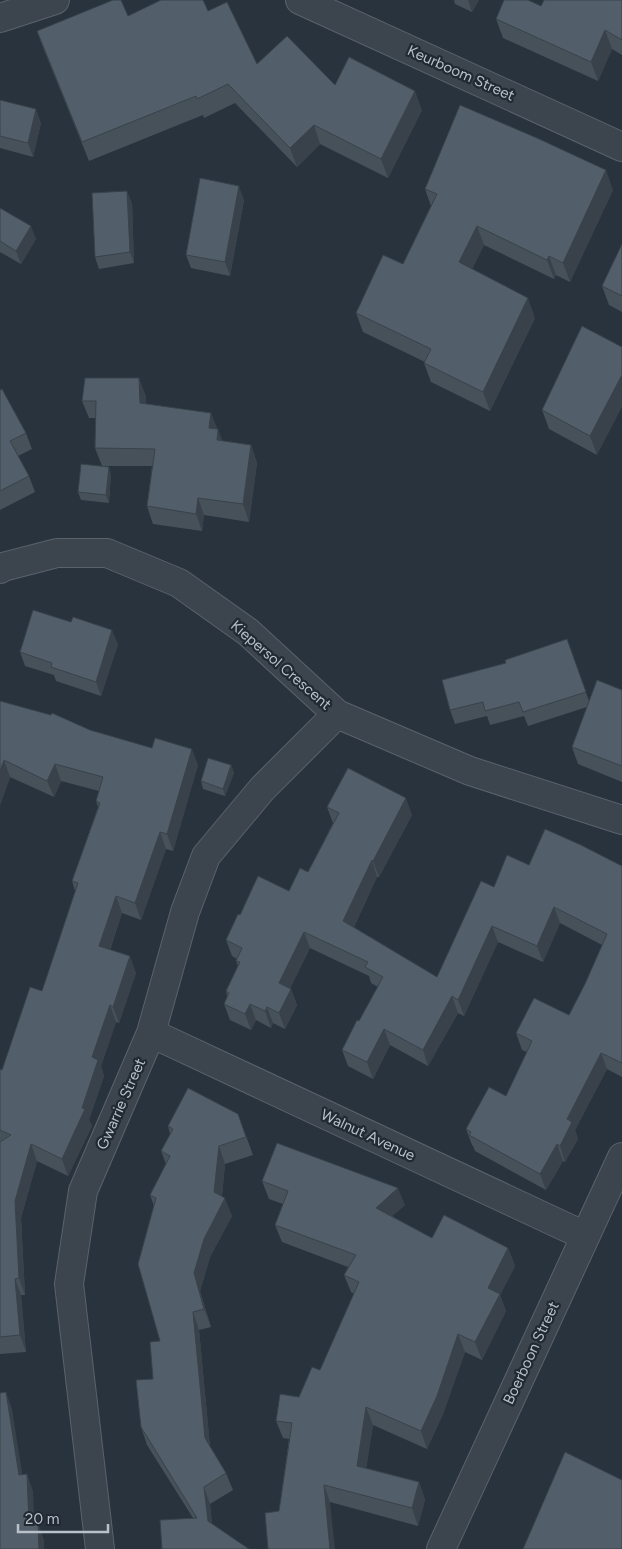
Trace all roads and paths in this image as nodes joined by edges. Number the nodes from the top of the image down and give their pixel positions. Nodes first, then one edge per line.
1 (55, 0) edge
2 (300, 0) edge
3 (0, 18) edge
4 (622, 147) edge
5 (0, 569) edge
6 (337, 714) junction
7 (622, 820) edge
8 (151, 1034) junction
9 (622, 1157) edge
10 (585, 1236) junction
11 (100, 1549) edge
12 (440, 1549) edge

1 - 3 street
2 - 4 street, Keurboom Street
5 - 6 street, Kiepersol Crescent
6 - 7 street, Kiepersol Crescent
6 - 8 street, Gwarrie Street
8 - 10 street, Walnut Avenue
8 - 11 street, Gwarrie Street
9 - 10 street, Boerboon Street
10 - 12 street, Boerboon Street

